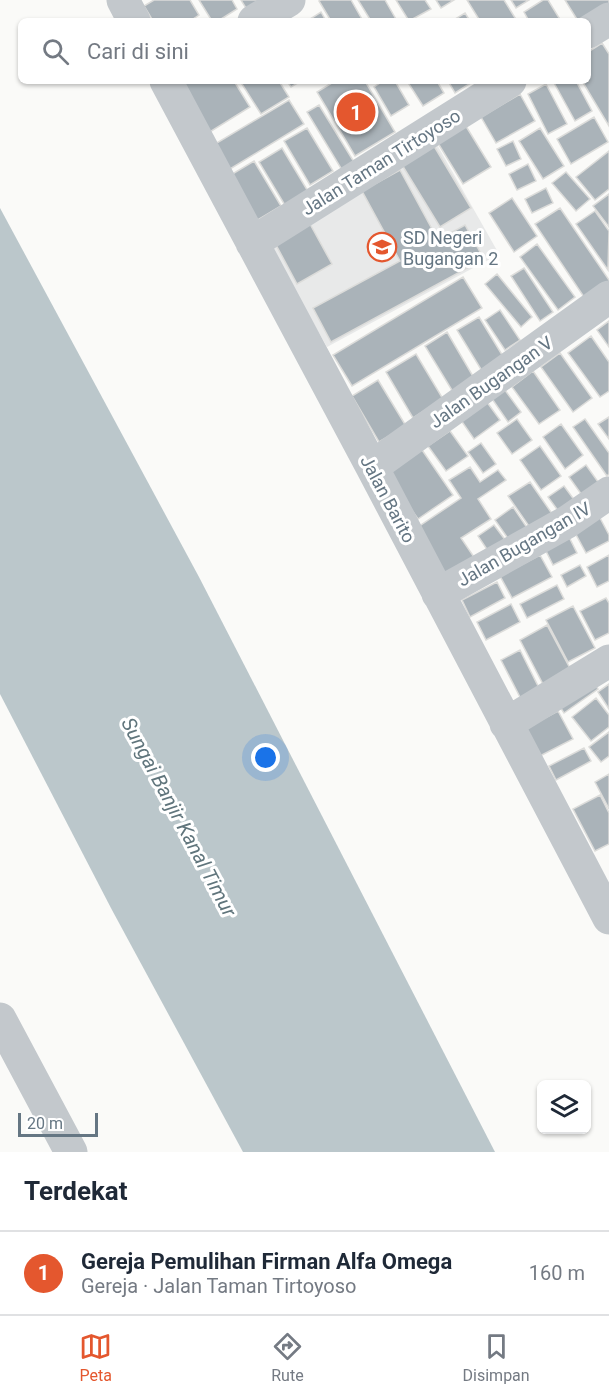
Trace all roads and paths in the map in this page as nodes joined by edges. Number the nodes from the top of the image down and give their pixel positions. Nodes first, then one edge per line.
1 (123, 0) edge
2 (289, 0) edge
3 (132, 18) edge
4 (259, 18) edge
5 (609, 19) edge
6 (591, 30) edge
7 (168, 84) edge
8 (505, 84) edge
9 (252, 243) junction
10 (609, 297) edge
11 (372, 467) junction
12 (609, 493) edge
13 (438, 594) junction
14 (609, 661) edge
15 (506, 724) junction
16 (597, 866) edge
17 (609, 918) edge
18 (0, 1019) edge
19 (70, 1152) edge

1 - 3 street
2 - 4 street
5 - 6 street
7 - 9 street, Jalan Barito
8 - 9 street, Jalan Taman Tirtoyoso
9 - 11 street, Jalan Barito
10 - 11 street, Jalan Bugangan V
11 - 13 street, Jalan Barito
12 - 13 street, Jalan Bugangan IV
13 - 15 street, Jalan Barito
14 - 15 street
15 - 16 street, Jalan Barito
16 - 17 street, Jalan Barito
18 - 19 street

